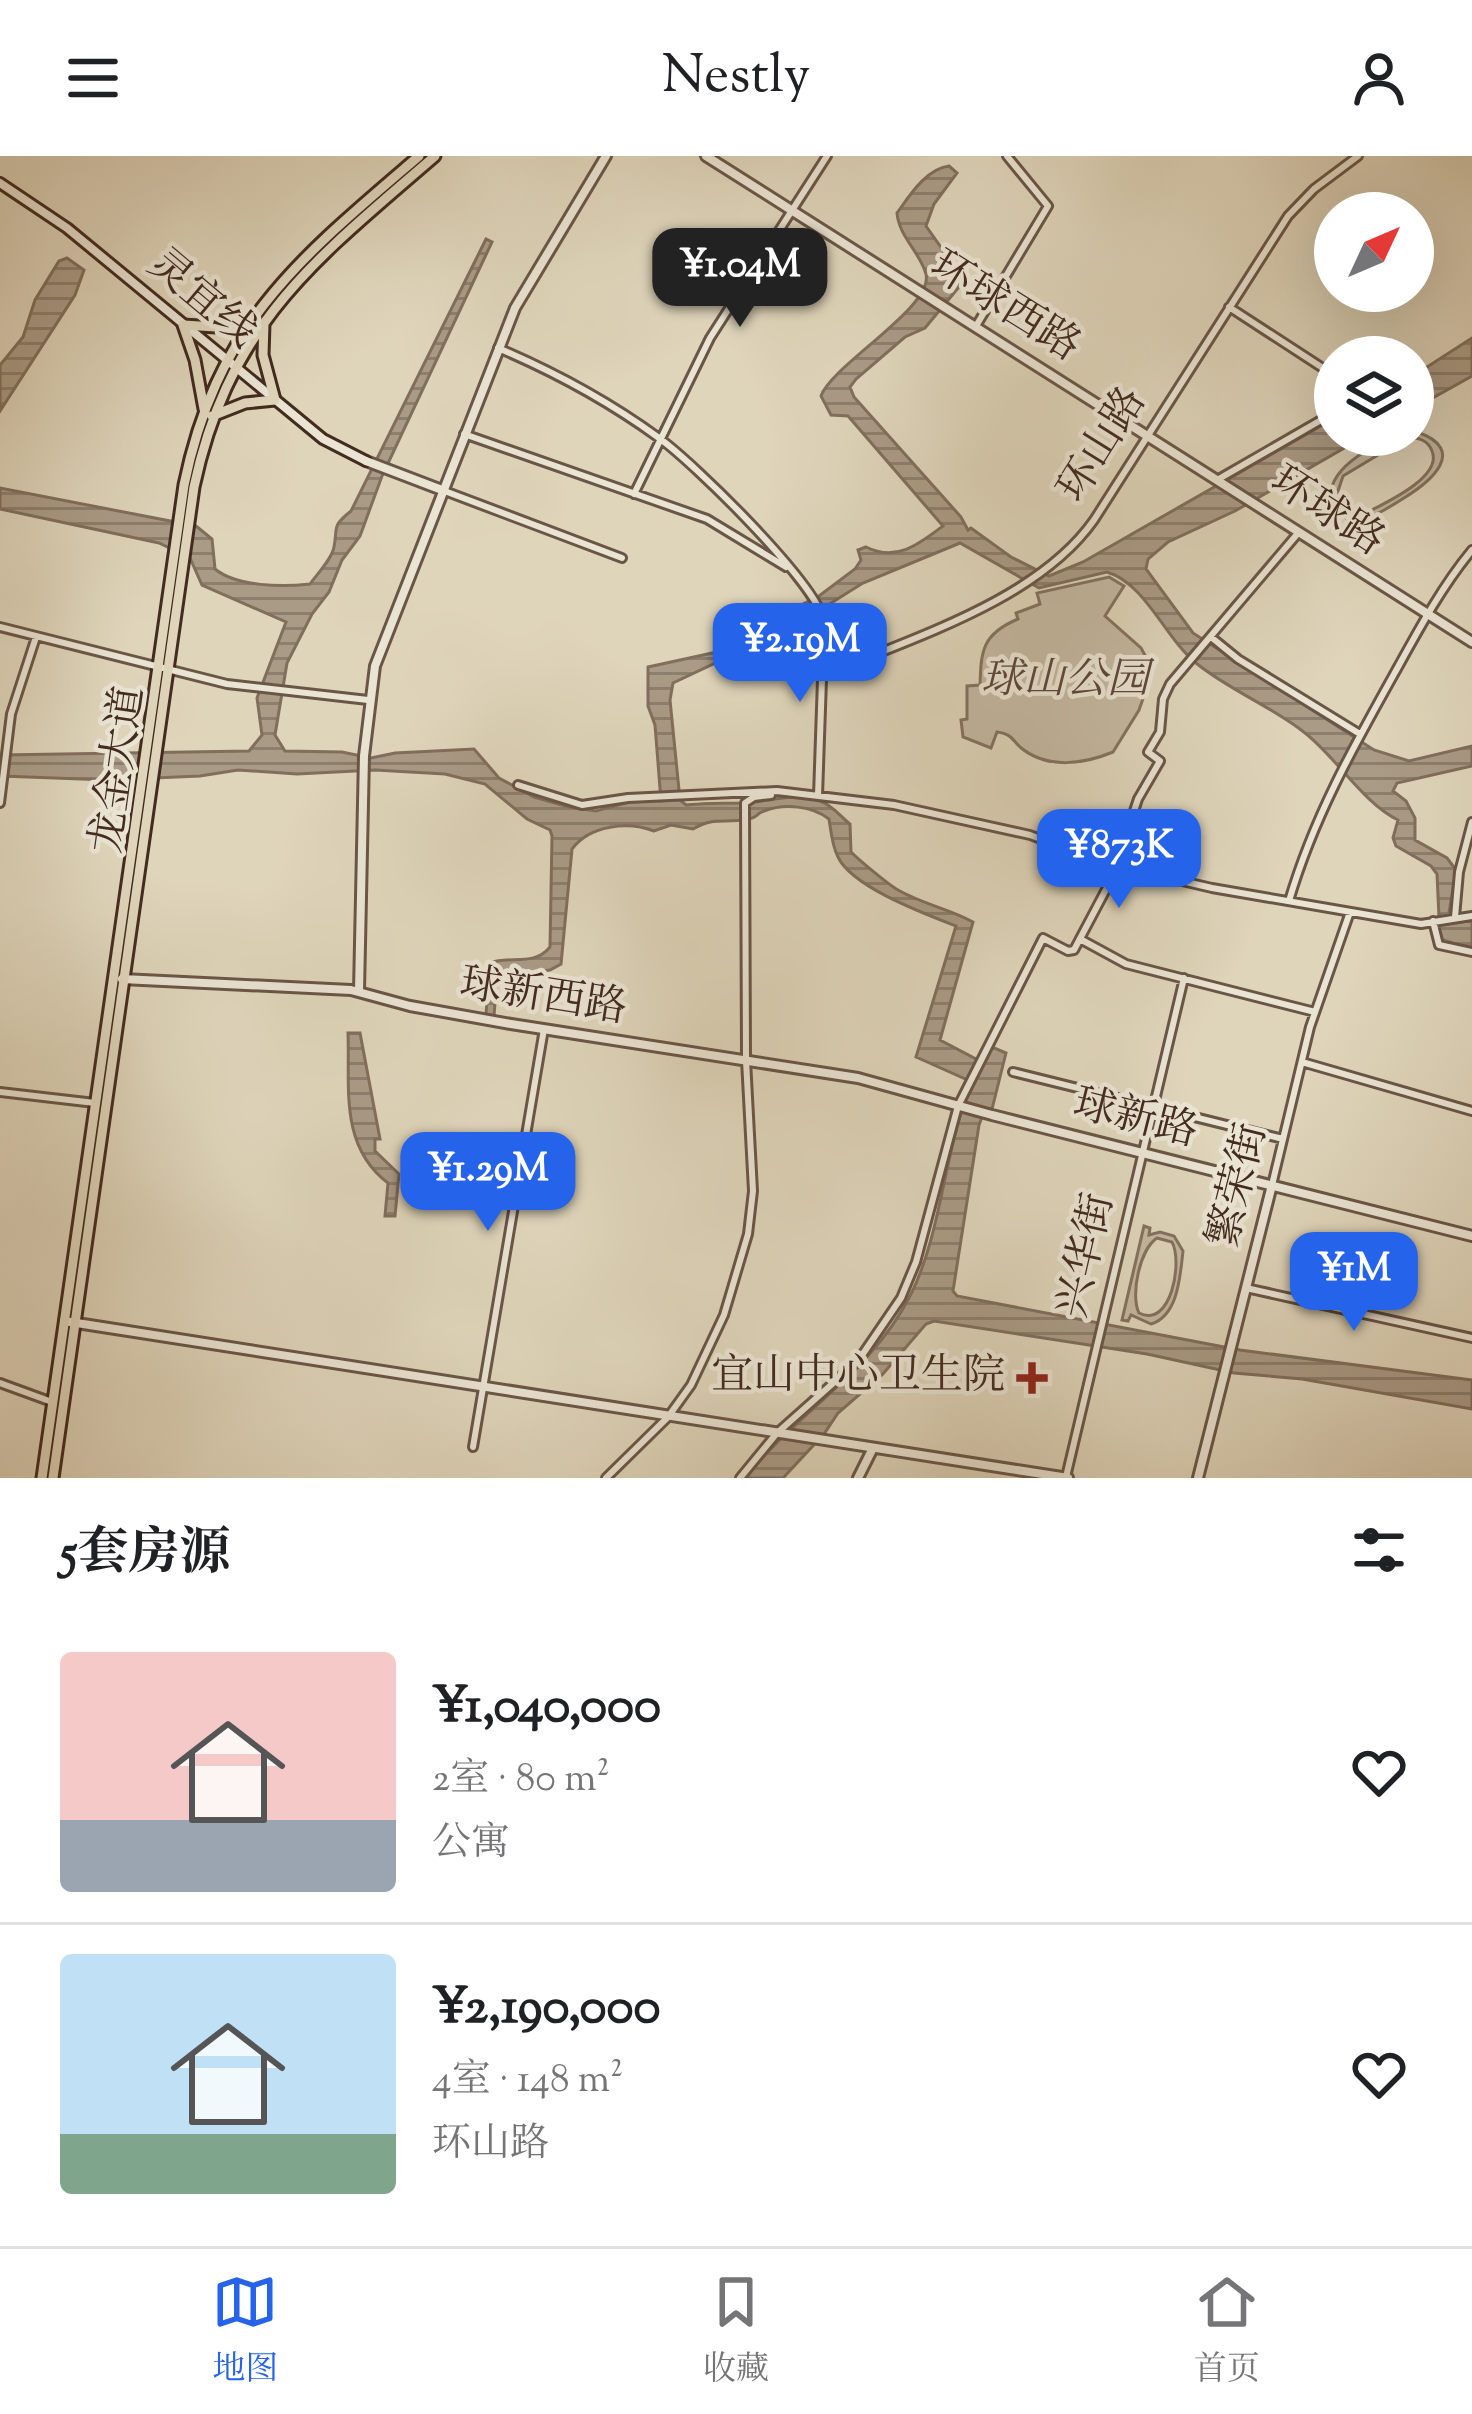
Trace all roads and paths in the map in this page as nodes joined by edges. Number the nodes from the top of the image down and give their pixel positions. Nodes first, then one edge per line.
1 (419, 156) edge
2 (435, 156) edge
3 (606, 156) edge
4 (706, 156) edge
5 (827, 156) edge
6 (1006, 156) edge
7 (1358, 156) edge
8 (0, 183) edge
9 (792, 210) junction
10 (1229, 307) junction
11 (261, 315) junction
12 (183, 326) junction
13 (976, 326) junction
14 (498, 347) junction
15 (1314, 362) edge
16 (230, 364) junction
17 (275, 400) junction
18 (208, 413) junction
19 (1314, 424) edge
20 (464, 434) junction
21 (1147, 435) junction
22 (660, 439) junction
23 (1218, 480) junction
24 (442, 490) junction
25 (634, 494) junction
26 (1299, 532) junction
27 (1472, 550) edge
28 (622, 558) dead end
29 (794, 570) junction
30 (1429, 614) junction
31 (0, 627) edge
32 (37, 636) junction
33 (1209, 639) junction
34 (1472, 642) edge
35 (163, 669) junction
36 (822, 676) junction
37 (368, 700) junction
38 (1360, 734) junction
39 (1, 780) edge
40 (518, 785) dead end
41 (792, 793) junction
42 (818, 796) junction
43 (0, 802) edge
44 (1472, 822) edge
45 (1116, 866) junction
46 (1289, 901) junction
47 (1350, 912) junction
48 (1472, 916) edge
49 (1453, 917) junction
50 (1434, 921) junction
51 (1080, 939) junction
52 (1472, 952) edge
53 (1184, 978) junction
54 (118, 979) junction
55 (359, 992) junction
56 (1315, 1012) junction
57 (544, 1029) junction
58 (746, 1060) junction
59 (1301, 1062) junction
60 (1013, 1072) dead end
61 (0, 1092) edge
62 (94, 1102) junction
63 (959, 1106) junction
64 (1154, 1107) junction
65 (1472, 1111) edge
66 (1283, 1138) junction
67 (1143, 1153) junction
68 (1272, 1185) junction
69 (1472, 1236) edge
70 (1246, 1288) junction
71 (69, 1322) junction
72 (1472, 1338) edge
73 (0, 1383) edge
74 (484, 1387) junction
75 (52, 1402) junction
76 (669, 1416) junction
77 (780, 1433) junction
78 (473, 1447) dead end
79 (874, 1448) junction
80 (42, 1478) edge
81 (53, 1478) edge
82 (606, 1478) edge
83 (740, 1478) edge
84 (858, 1478) edge
85 (1067, 1478) edge
86 (1198, 1478) edge

1 - 11 main road, 龙金大道
2 - 11 main road, 龙金大道
3 - 14 street
4 - 9 street, 环球西路
5 - 9 street
6 - 13 street
7 - 10 street, 环山路
8 - 12 street, 灵宜线
9 - 13 street, 环球西路
9 - 22 street
10 - 15 street
10 - 21 street, 环山路
11 - 12 main road
11 - 16 main road, 龙金大道
11 - 17 main road
12 - 16 street, 灵宜线
12 - 18 main road
13 - 21 street, 环球西路
14 - 20 street
14 - 22 street
16 - 17 street, 灵宜线
16 - 18 main road, 龙金大道
17 - 18 main road
17 - 24 street, 灵宜线
18 - 35 main road, 龙金大道
19 - 23 street
20 - 24 street
20 - 25 street
21 - 23 street, 环球路
21 - 36 street, 环山路
22 - 25 street
22 - 29 street
23 - 26 street, 环球路
24 - 28 street
24 - 37 street
25 - 29 street
26 - 30 street, 环球路
26 - 33 street
27 - 30 street
29 - 36 street
30 - 34 street, 环球路
30 - 38 street
31 - 32 street
32 - 35 street
32 - 39 street
33 - 38 street
33 - 45 street
35 - 37 street
35 - 54 main road, 龙金大道
36 - 42 street
37 - 55 street
38 - 46 street
39 - 43 street
40 - 41 street
41 - 42 street
41 - 58 street
42 - 45 street
44 - 49 street
45 - 46 street
45 - 51 street
46 - 47 street
47 - 50 street
47 - 56 street, 繁荣街
48 - 49 street
49 - 50 street
50 - 52 street
51 - 53 street
51 - 63 street
53 - 56 street
53 - 64 street, 兴华街
54 - 55 street, 球新西路
54 - 62 main road, 龙金大道
54 - 71 main road, 龙金大道
55 - 57 street, 球新西路
56 - 59 street, 繁荣街
57 - 58 street, 球新西路
57 - 74 street
58 - 63 street, 球新西路
58 - 76 street
59 - 65 street
59 - 66 street, 繁荣街
60 - 64 street
61 - 62 street
62 - 71 main road, 龙金大道
63 - 67 street, 球新路
63 - 77 street
64 - 66 street
64 - 67 street, 兴华街
66 - 68 street, 繁荣街
67 - 68 street, 球新路
67 - 85 street, 兴华街
68 - 69 street, 球新路
68 - 70 street, 繁荣街
70 - 72 street
70 - 86 street, 繁荣街
71 - 74 street
71 - 75 main road, 龙金大道
71 - 81 main road, 龙金大道
73 - 75 street
74 - 76 street
74 - 78 street
75 - 80 main road, 龙金大道
76 - 77 street
76 - 82 street
77 - 79 street
77 - 83 street
79 - 84 street
79 - 85 street

